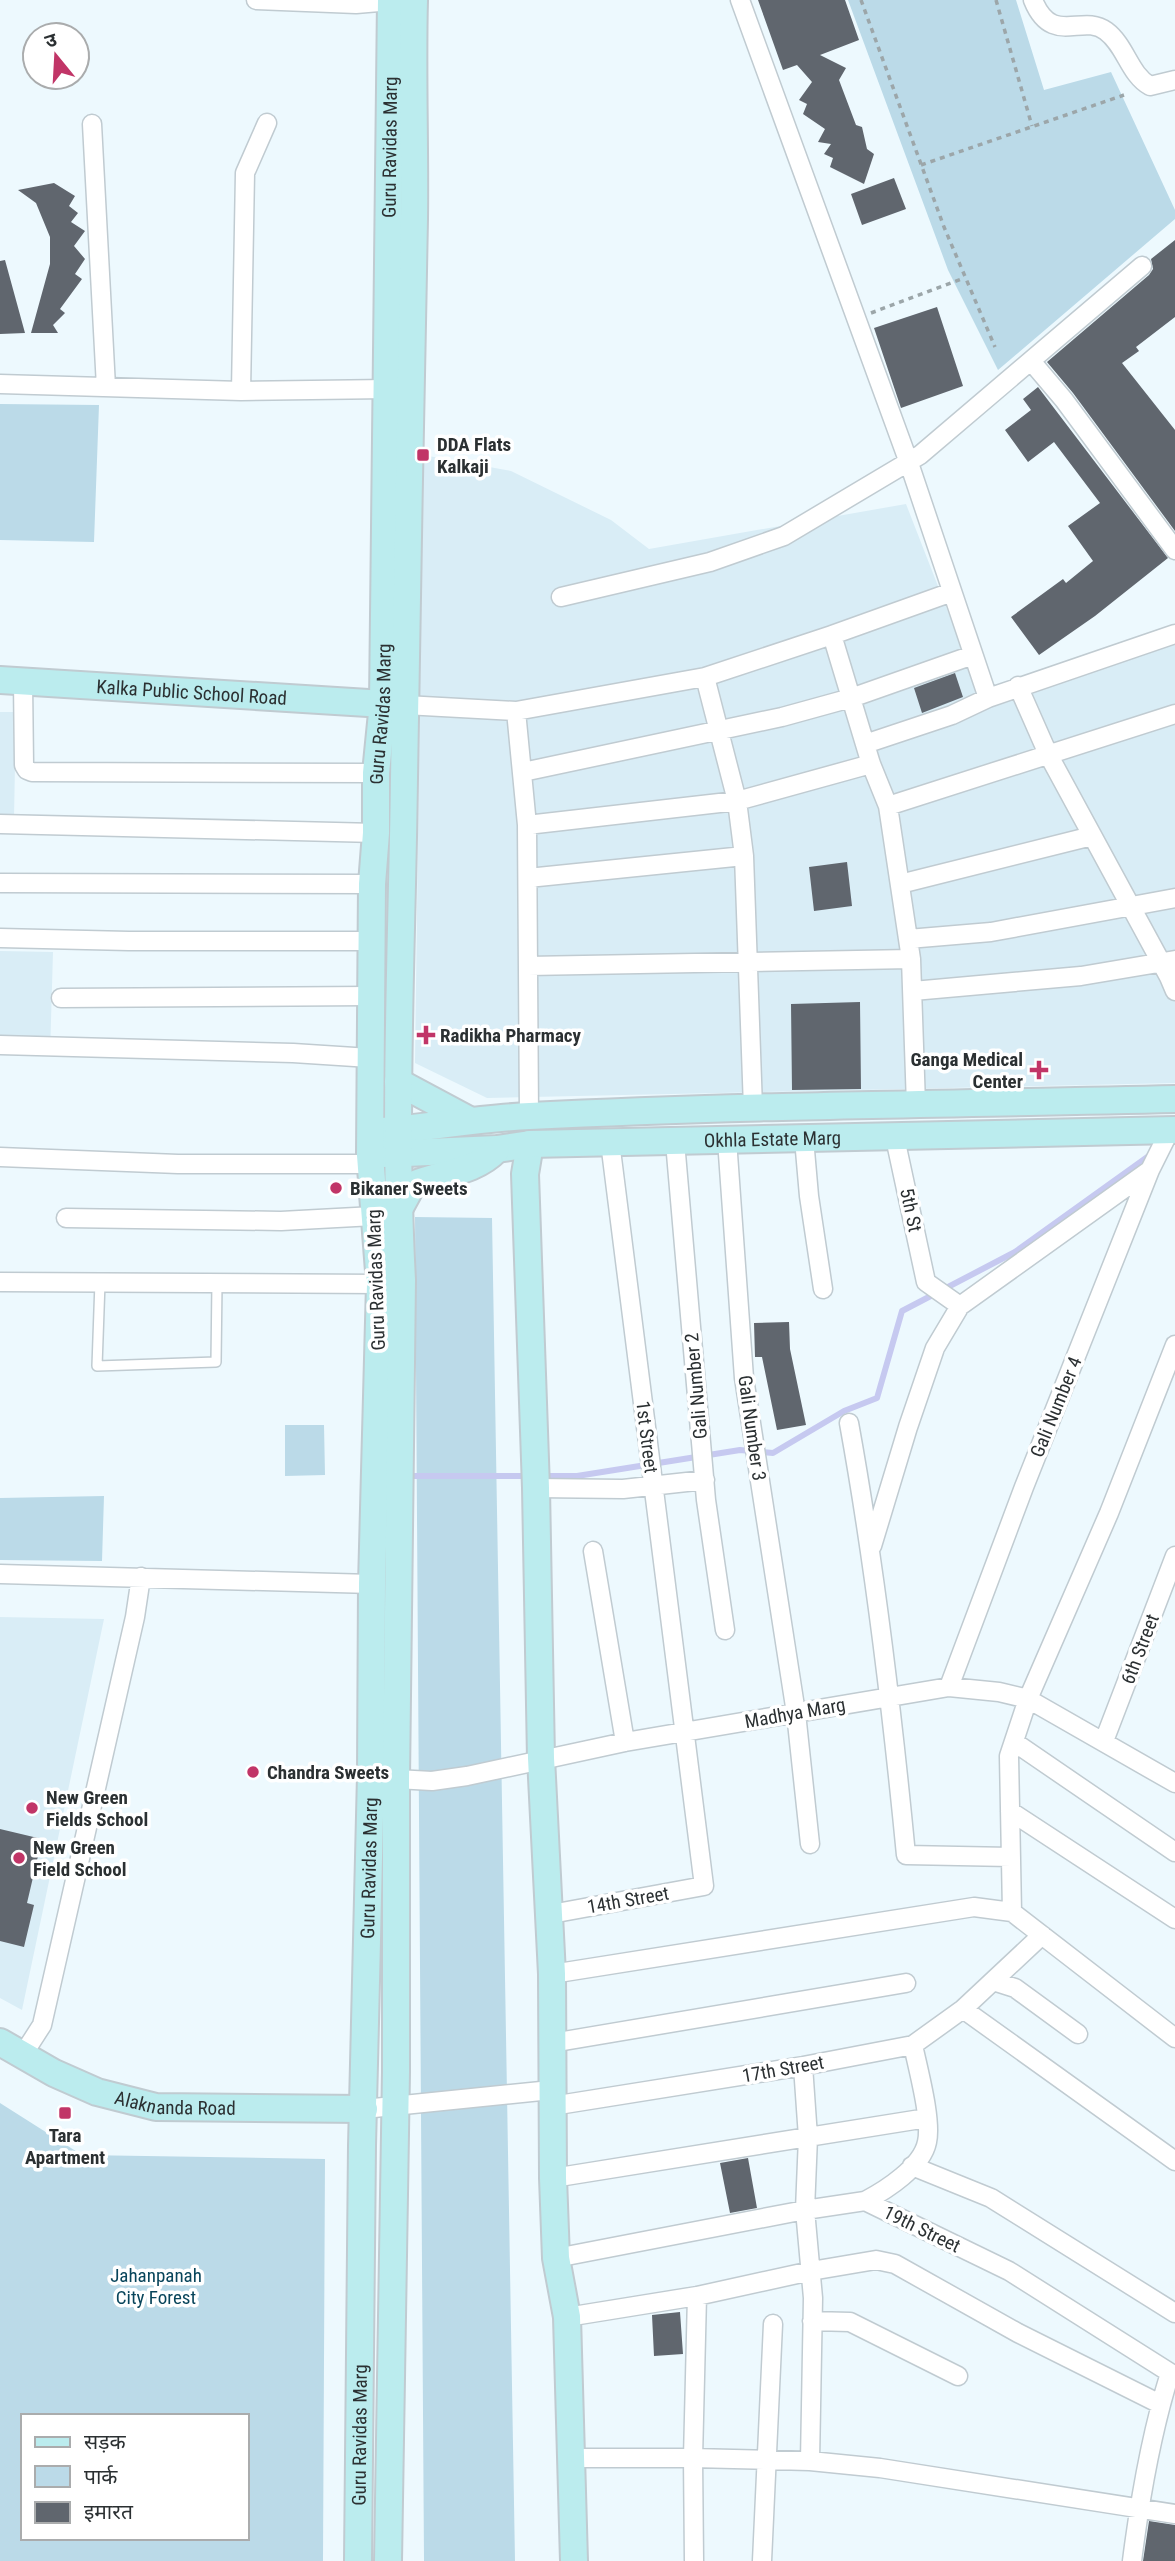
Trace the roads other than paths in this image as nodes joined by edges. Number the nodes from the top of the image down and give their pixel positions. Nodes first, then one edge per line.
1 (256, 0) edge
2 (399, 0) edge
3 (740, 0) edge
4 (1033, 0) edge
5 (1175, 80) edge
6 (267, 123) dead end
7 (92, 124) dead end
8 (1142, 266) dead end
9 (1031, 361) junction
10 (0, 384) edge
11 (106, 387) junction
12 (388, 389) junction
13 (241, 391) junction
14 (909, 463) junction
15 (1175, 551) edge
16 (952, 592) junction
17 (561, 597) dead end
18 (832, 635) junction
19 (1175, 635) edge
20 (973, 654) junction
21 (705, 677) junction
22 (11, 681) edge
23 (1018, 686) junction
24 (851, 698) junction
25 (988, 698) junction
26 (394, 704) junction
27 (516, 711) junction
28 (1175, 714) edge
29 (718, 729) junction
30 (865, 744) junction
31 (1048, 754) junction
32 (871, 764) junction
33 (523, 772) junction
34 (376, 773) junction
35 (737, 801) junction
36 (888, 806) junction
37 (0, 824) edge
38 (527, 825) junction
39 (376, 833) junction
40 (1092, 836) junction
41 (744, 856) junction
42 (528, 878) junction
43 (0, 883) edge
44 (372, 884) junction
45 (900, 884) junction
46 (1175, 898) edge
47 (1130, 905) junction
48 (0, 938) edge
49 (908, 939) junction
50 (372, 941) junction
51 (911, 959) junction
52 (749, 961) junction
53 (1168, 961) edge
54 (528, 966) junction
55 (912, 991) junction
56 (1175, 991) edge
57 (371, 996) junction
58 (61, 998) dead end
59 (0, 1045) edge
60 (370, 1058) junction
61 (398, 1082) junction
62 (1175, 1099) edge
63 (916, 1105) junction
64 (753, 1108) junction
65 (529, 1116) junction
66 (469, 1120) junction
67 (1172, 1130) edge
68 (895, 1138) junction
69 (804, 1139) junction
70 (727, 1140) junction
71 (398, 1141) junction
72 (610, 1142) junction
73 (675, 1142) junction
74 (530, 1144) junction
75 (497, 1149) junction
76 (371, 1150) junction
77 (0, 1157) edge
78 (1150, 1170) junction
79 (386, 1213) junction
80 (66, 1218) dead end
81 (0, 1282) edge
82 (100, 1282) junction
83 (217, 1283) junction
84 (380, 1284) junction
85 (823, 1289) dead end
86 (960, 1306) junction
87 (1175, 1345) edge
88 (849, 1423) dead end
89 (705, 1480) junction
90 (653, 1487) junction
91 (536, 1488) junction
92 (871, 1549) junction
93 (593, 1550) dead end
94 (1175, 1556) edge
95 (0, 1574) edge
96 (141, 1577) junction
97 (372, 1584) junction
98 (725, 1630) dead end
99 (948, 1687) junction
100 (891, 1697) junction
101 (1028, 1699) junction
102 (796, 1713) junction
103 (684, 1731) junction
104 (1104, 1741) junction
105 (625, 1742) junction
106 (1014, 1742) junction
107 (541, 1758) junction
108 (396, 1779) junction
109 (1175, 1783) edge
110 (1010, 1811) junction
111 (810, 1844) dead end
112 (1175, 1852) edge
113 (1011, 1857) junction
114 (704, 1886) joint
115 (1012, 1912) junction
116 (551, 1914) junction
117 (1175, 1919) edge
118 (1042, 1935) junction
119 (552, 1974) junction
120 (993, 1981) junction
121 (906, 1983) dead end
122 (963, 2009) junction
123 (1078, 2034) dead end
124 (1175, 2038) edge
125 (552, 2043) junction
126 (913, 2045) junction
127 (11, 2049) edge
128 (803, 2066) junction
129 (551, 2098) junction
130 (395, 2106) junction
131 (364, 2109) junction
132 (927, 2118) junction
133 (808, 2137) junction
134 (1175, 2161) edge
135 (912, 2166) junction
136 (553, 2178) junction
137 (865, 2201) junction
138 (805, 2210) junction
139 (556, 2258) junction
140 (811, 2271) junction
141 (697, 2295) junction
142 (1175, 2313) edge
143 (567, 2317) junction
144 (812, 2321) junction
145 (773, 2323) dead end
146 (1173, 2375) edge
147 (958, 2376) dead end
148 (1160, 2404) junction
149 (572, 2458) junction
150 (693, 2458) junction
151 (767, 2459) junction
152 (810, 2461) junction
153 (1139, 2507) junction
154 (1175, 2514) edge
155 (697, 2560) edge
156 (358, 2561) edge
157 (388, 2561) edge
158 (574, 2561) edge
159 (762, 2561) edge
160 (1132, 2561) edge

1 - 2 street
2 - 12 main road, Guru Ravidas Marg
2 - 26 main road, Guru Ravidas Marg
3 - 14 street
4 - 5 street
6 - 13 street
7 - 11 street
8 - 9 street
9 - 14 street
9 - 15 street
10 - 11 street
11 - 13 street
12 - 13 street
12 - 26 main road, Guru Ravidas Marg
14 - 16 street
14 - 17 street
16 - 18 street
16 - 20 street
18 - 21 street
18 - 24 street
19 - 23 street
20 - 24 street
20 - 25 street
21 - 27 street
21 - 29 street
22 - 26 main road, Kalka Public School Road
22 - 34 street
23 - 25 street
23 - 31 street
24 - 29 street
24 - 30 street
25 - 30 street
26 - 27 street
26 - 34 main road, Guru Ravidas Marg
26 - 61 main road, Guru Ravidas Marg
27 - 33 street
28 - 31 street
29 - 33 street
29 - 35 street
30 - 32 street
31 - 36 street
31 - 40 street
32 - 35 street
32 - 36 street
33 - 38 street
34 - 39 main road, Guru Ravidas Marg
35 - 38 street
35 - 41 street
36 - 45 street
37 - 39 street
38 - 42 street
39 - 44 main road, Guru Ravidas Marg
40 - 45 street
40 - 47 street
41 - 42 street
41 - 52 street
42 - 54 street
43 - 44 street
44 - 50 main road, Guru Ravidas Marg
45 - 49 street
46 - 47 street
47 - 49 street
47 - 53 street
48 - 50 street
49 - 51 street
50 - 57 main road, Guru Ravidas Marg
51 - 52 street
51 - 55 street
52 - 54 street
52 - 64 street
53 - 55 street
53 - 56 street
54 - 65 street
55 - 63 street
57 - 58 street
57 - 60 main road, Guru Ravidas Marg
59 - 60 street
60 - 76 main road, Guru Ravidas Marg
61 - 66 main road
61 - 71 main road, Guru Ravidas Marg
62 - 63 main road, Okhla Estate Marg
63 - 64 main road, Okhla Estate Marg
64 - 65 main road, Okhla Estate Marg
65 - 66 main road, Okhla Estate Marg
66 - 71 main road, Okhla Estate Marg
67 - 68 main road, Okhla Estate Marg
67 - 78 street, Gali Number 4
68 - 69 main road, Okhla Estate Marg
68 - 86 street, 5th St
69 - 70 main road, Okhla Estate Marg
69 - 85 street
70 - 73 main road, Okhla Estate Marg
70 - 102 street, Gali Number 3
71 - 75 main road, Okhla Estate Marg
71 - 76 main road, Okhla Estate Marg
71 - 79 main road, Guru Ravidas Marg
72 - 73 main road, Okhla Estate Marg
72 - 74 main road, Okhla Estate Marg
72 - 90 street, 1st Street
73 - 89 street, Gali Number 2
74 - 75 main road, Okhla Estate Marg
74 - 91 main road
75 - 79 main road
76 - 77 street
76 - 79 main road, Guru Ravidas Marg
78 - 86 street
78 - 99 street, Gali Number 4
79 - 80 street
79 - 84 main road, Guru Ravidas Marg
79 - 108 main road, Guru Ravidas Marg
81 - 82 street
82 - 83 street
82 - 83 lane
83 - 84 street
84 - 97 main road, Guru Ravidas Marg
86 - 92 street
87 - 101 street
88 - 92 street
89 - 90 street
89 - 98 street, Gali Number 2
90 - 91 street
90 - 103 street, 1st Street
91 - 107 main road
92 - 100 street
93 - 105 street
94 - 104 street, 6th Street
95 - 96 street
96 - 97 street
96 - 127 street
97 - 131 main road, Guru Ravidas Marg
99 - 100 street, Madhya Marg
99 - 101 street, Madhya Marg
100 - 102 street, Madhya Marg
100 - 113 street
101 - 104 street, Madhya Marg
101 - 106 street
102 - 103 street, Madhya Marg
102 - 111 street, Gali Number 3
103 - 105 street, Madhya Marg
103 - 114 street, 1st Street
104 - 109 street, Madhya Marg
105 - 107 street, Madhya Marg
106 - 110 street
106 - 112 street
107 - 108 street, Madhya Marg
107 - 116 main road
108 - 130 main road, Guru Ravidas Marg
110 - 113 street
110 - 117 street
113 - 115 street
114 - 116 street, 14th Street
115 - 118 street
115 - 119 street
116 - 119 main road
118 - 120 street, 17th Street
118 - 124 street
119 - 125 main road
120 - 122 street, 17th Street
120 - 123 street
121 - 125 street
122 - 126 street, 17th Street
122 - 134 street
125 - 129 main road
126 - 128 street, 17th Street
126 - 132 street
127 - 131 main road, Alaknanda Road
128 - 129 street, 17th Street
128 - 133 street
129 - 130 street, 17th Street
129 - 136 main road
130 - 131 street, 17th Street
130 - 157 main road, Guru Ravidas Marg
131 - 156 main road, Guru Ravidas Marg
132 - 133 street
132 - 135 street
133 - 136 street
133 - 138 street
135 - 137 street
135 - 142 street
136 - 139 main road
137 - 138 street, 19th Street
137 - 146 street, 19th Street
138 - 139 street, 19th Street
138 - 140 street
139 - 143 main road
140 - 141 street
140 - 144 street
140 - 148 street
141 - 143 street
141 - 150 street
143 - 149 main road
144 - 147 street
144 - 152 street
145 - 151 street
146 - 148 street
148 - 153 street
149 - 150 street
149 - 158 main road
150 - 151 street
150 - 155 street
151 - 152 street
151 - 159 street
152 - 153 street
153 - 154 street
153 - 160 street

